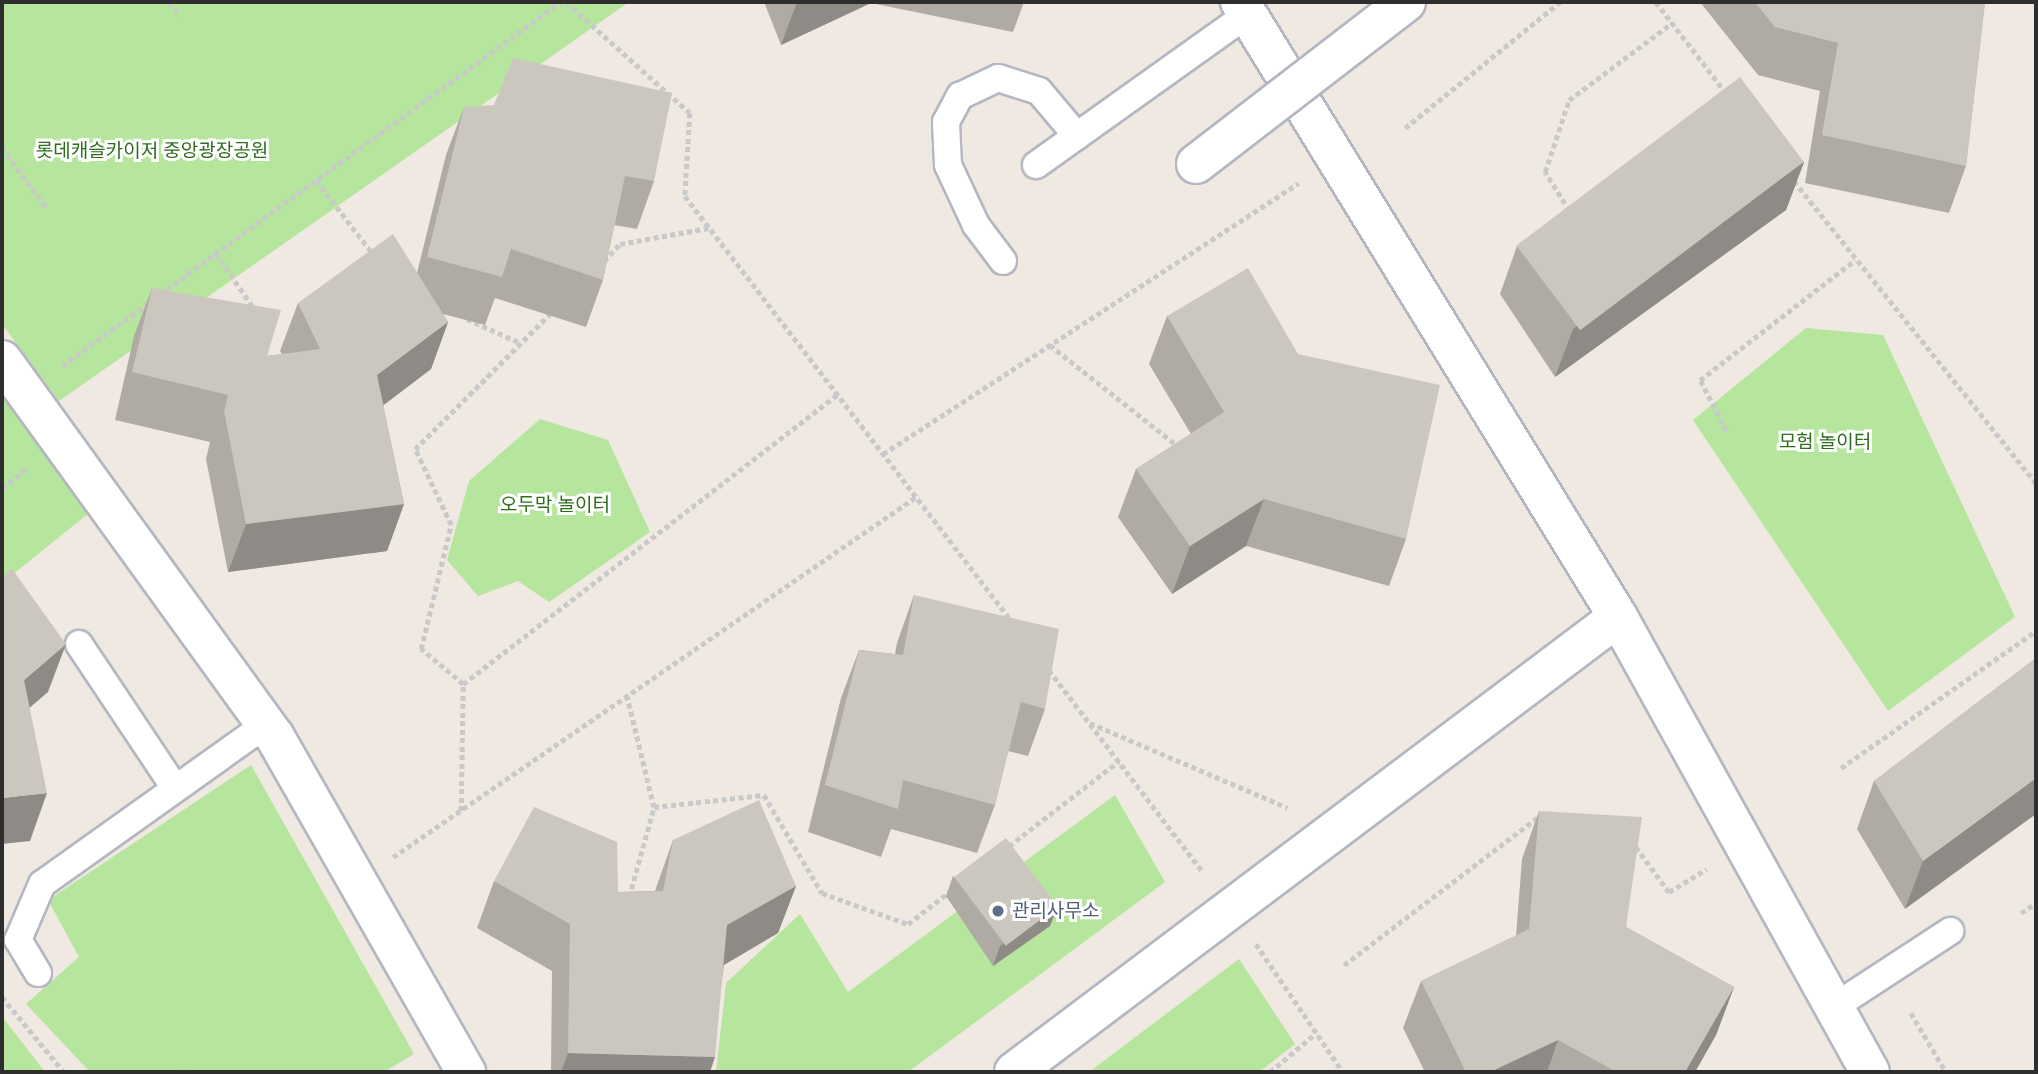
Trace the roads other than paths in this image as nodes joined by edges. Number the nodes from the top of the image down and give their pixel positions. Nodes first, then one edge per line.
1 (1406, 2) edge
2 (1244, 8) edge
3 (1077, 136) junction
4 (1196, 164) dead end
5 (1036, 165) dead end
6 (1003, 261) dead end
7 (2, 360) edge
8 (1618, 617) junction
9 (79, 644) dead end
10 (266, 724) junction
11 (175, 788) junction
12 (1950, 932) dead end
13 (38, 973) dead end
14 (1834, 1007) junction
15 (466, 1072) edge
16 (1014, 1072) edge
17 (1870, 1072) edge

1 - 4 street, bridge
2 - 3 lane
2 - 8 street
3 - 5 lane
3 - 6 lane
7 - 10 street
8 - 14 street
8 - 16 street
9 - 11 lane
10 - 11 lane
10 - 15 street
11 - 13 lane
12 - 14 lane
14 - 17 street

